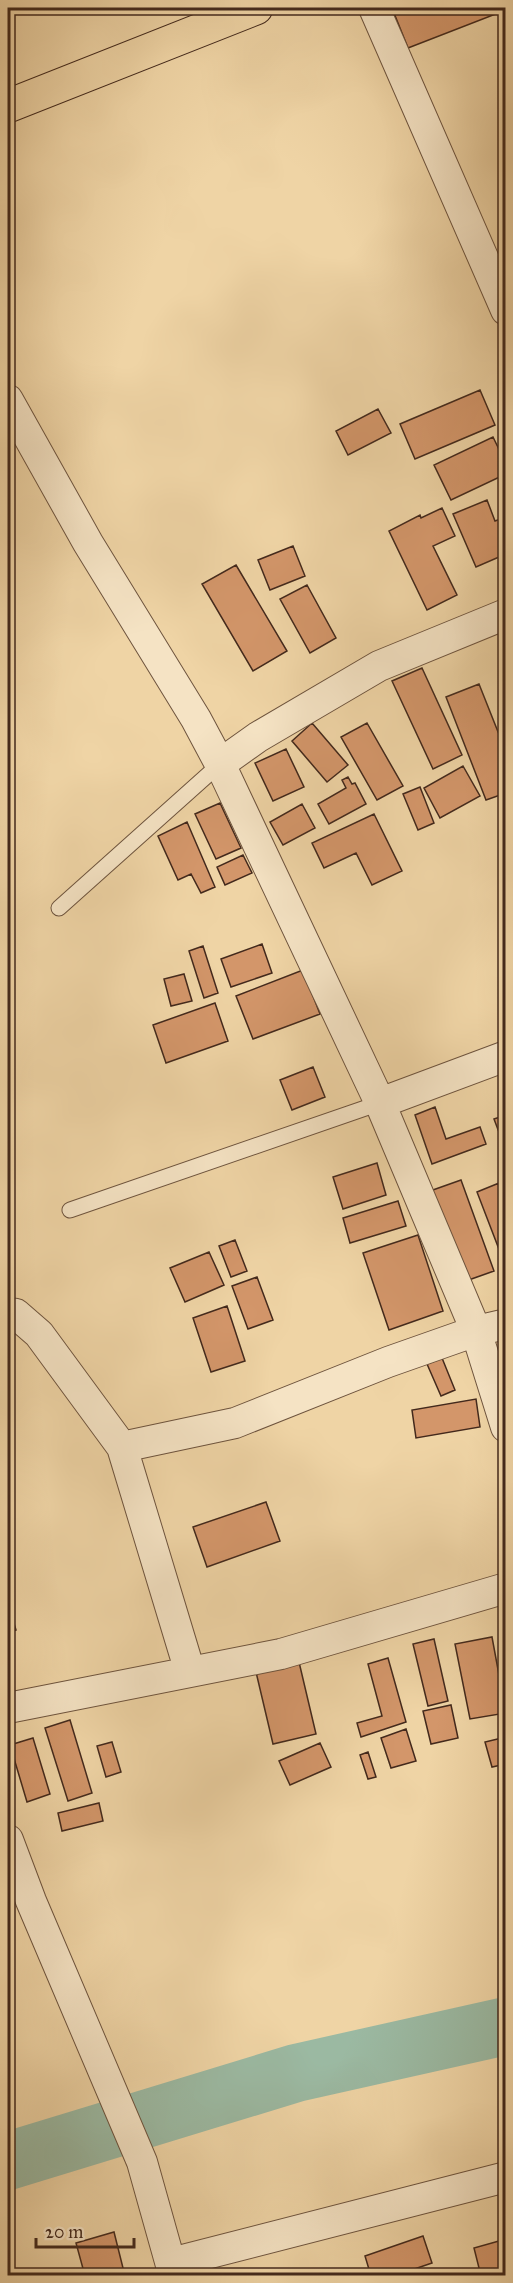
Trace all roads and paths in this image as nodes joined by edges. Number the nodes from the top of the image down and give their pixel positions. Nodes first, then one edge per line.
1 (256, 8) edge
2 (374, 8) edge
3 (8, 106) edge
4 (506, 310) edge
5 (8, 400) edge
6 (506, 614) edge
7 (220, 764) junction
8 (59, 908) dead end
9 (506, 1056) edge
10 (380, 1103) junction
11 (70, 1210) dead end
12 (8, 1313) edge
13 (506, 1324) edge
14 (476, 1331) junction
15 (506, 1427) edge
16 (122, 1447) junction
17 (506, 1588) edge
18 (190, 1672) junction
19 (8, 1708) edge
20 (8, 1840) edge
21 (506, 2177) edge
22 (172, 2269) edge

1 - 3 highway
2 - 4 street
5 - 7 street
6 - 7 street
7 - 8 lane
7 - 10 street
9 - 10 street
10 - 11 lane
10 - 14 street
12 - 16 street
13 - 14 street
14 - 15 street
14 - 16 street
16 - 18 street
17 - 18 street
18 - 19 street
20 - 22 street
21 - 22 street

